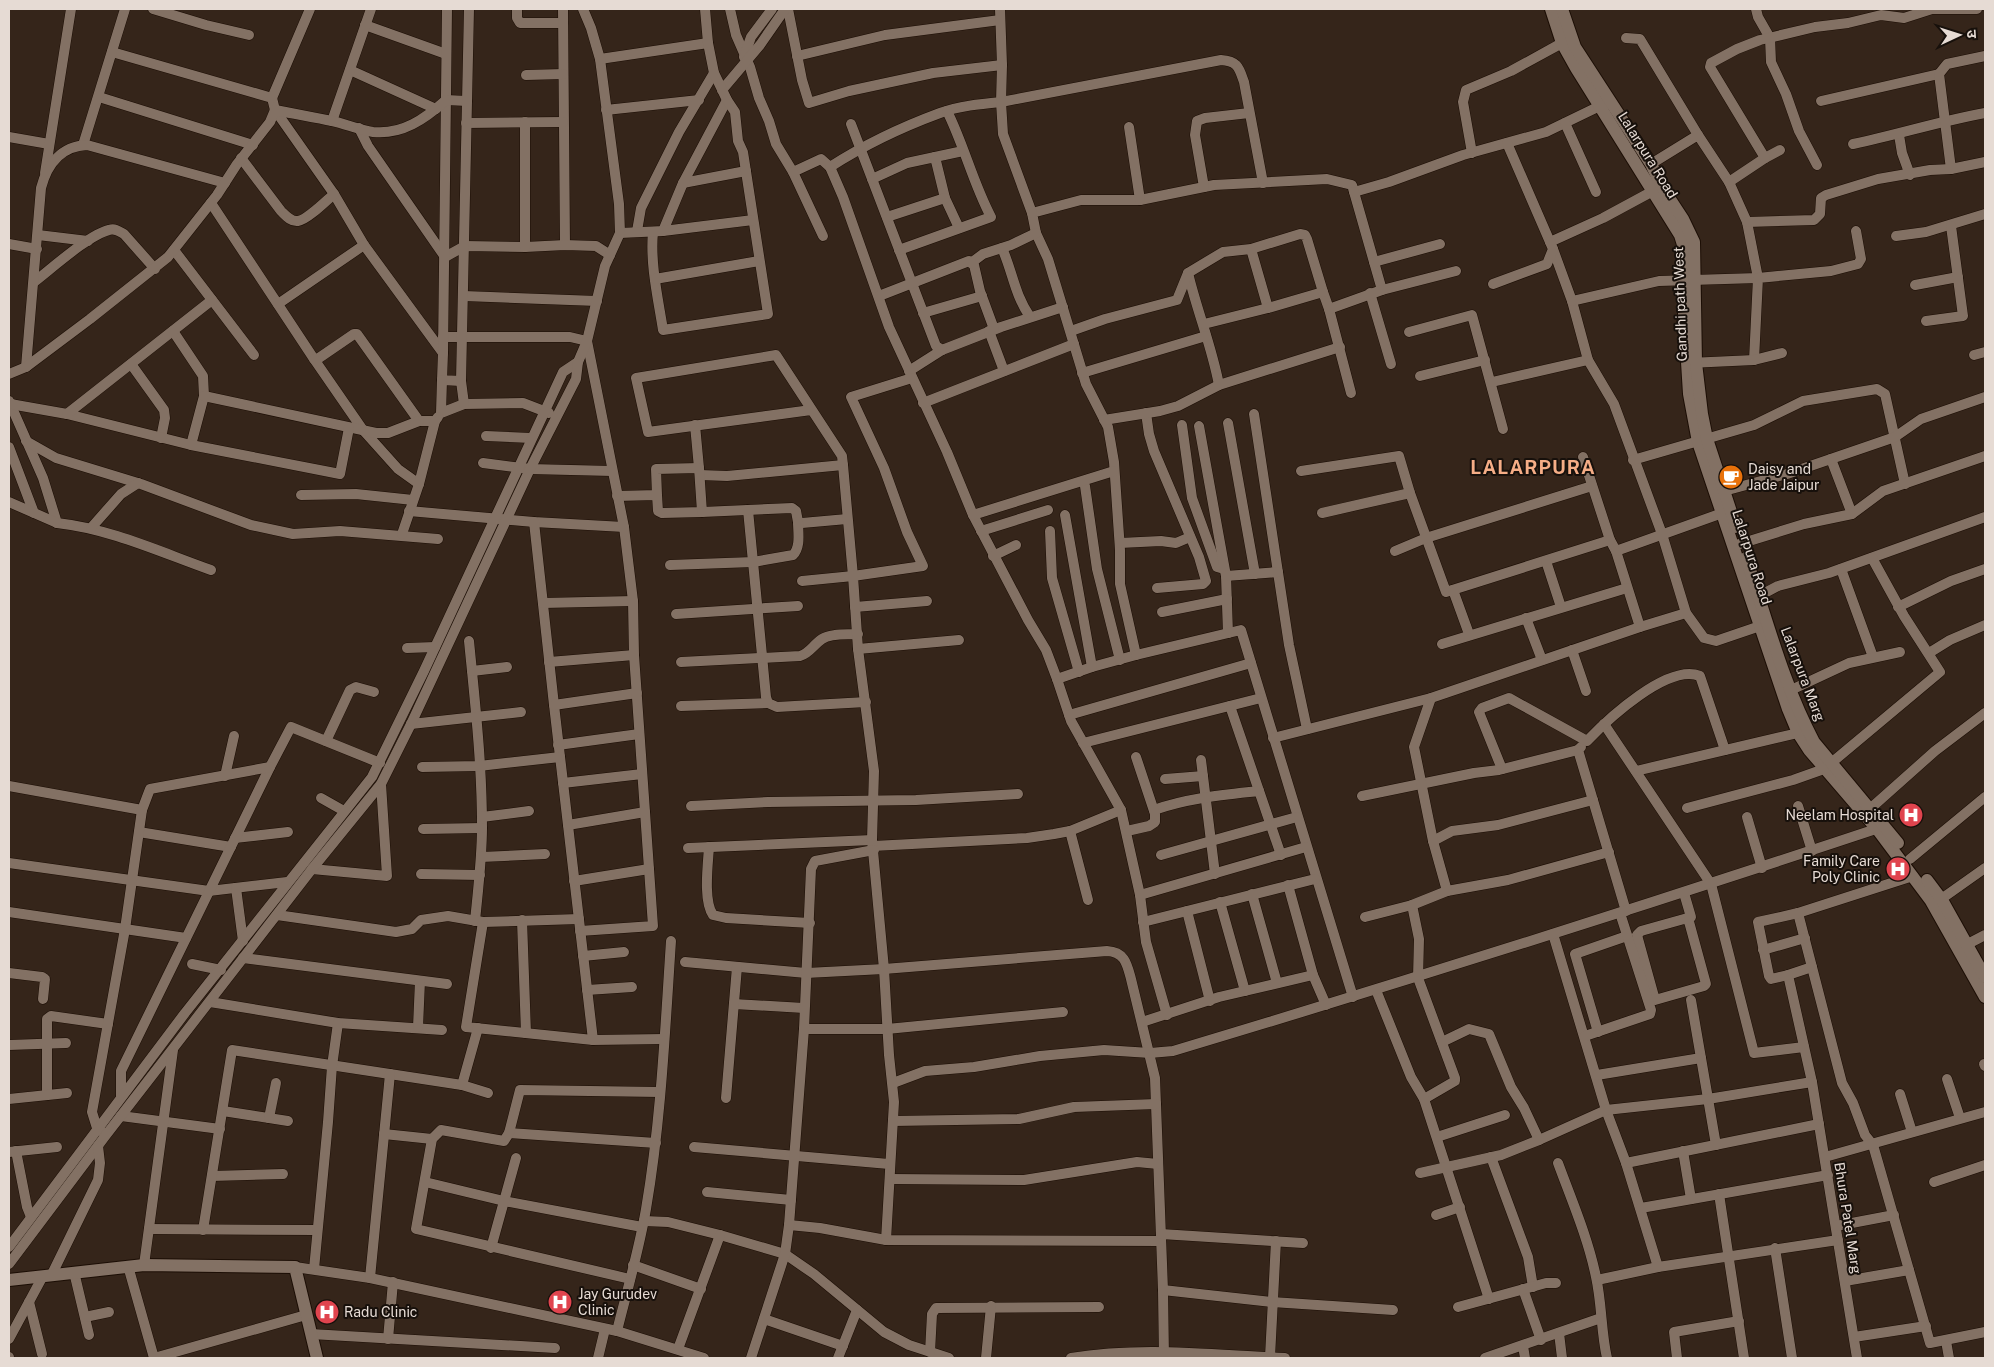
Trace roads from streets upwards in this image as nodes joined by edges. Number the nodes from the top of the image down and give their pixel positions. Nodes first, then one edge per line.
1 (71, 9) edge
2 (125, 9) edge
3 (153, 9) edge
4 (310, 9) edge
5 (371, 9) edge
6 (447, 9) edge
7 (469, 9) edge
8 (517, 9) edge
9 (563, 9) edge
10 (583, 9) edge
11 (706, 9) edge
12 (730, 9) edge
13 (772, 9) edge
14 (787, 9) edge
15 (1000, 9) edge
16 (1551, 9) edge
17 (1562, 9) edge
18 (1756, 9) edge
19 (1978, 9) edge
20 (1000, 20) junction
21 (563, 23) junction
22 (365, 26) junction
23 (249, 35) dead end
24 (1626, 38) dead end
25 (1770, 38) junction
26 (708, 43) junction
27 (1562, 43) junction
28 (112, 52) junction
29 (446, 54) junction
30 (797, 56) junction
31 (1985, 56) edge
32 (746, 57) junction
33 (600, 59) junction
34 (1002, 65) junction
35 (350, 70) junction
36 (714, 73) junction
37 (563, 74) junction
38 (1939, 74) junction
39 (526, 75) dead end
40 (722, 90) junction
41 (99, 97) junction
42 (272, 98) junction
43 (446, 100) junction
44 (699, 100) junction
45 (727, 100) junction
46 (467, 101) junction
47 (1821, 101) dead end
48 (1001, 102) junction
49 (1605, 104) junction
50 (436, 109) junction
51 (275, 110) junction
52 (606, 110) junction
53 (947, 111) junction
54 (1249, 113) junction
55 (1985, 113) edge
56 (1945, 120) junction
57 (332, 121) junction
58 (525, 122) junction
59 (563, 122) junction
60 (466, 123) junction
61 (1565, 123) junction
62 (851, 124) dead end
63 (1129, 127) dead end
64 (359, 128) junction
65 (1899, 134) junction
66 (1698, 136) junction
67 (9, 137) edge
68 (1507, 143) junction
69 (49, 144) junction
70 (253, 144) junction
71 (1853, 144) dead end
72 (83, 145) junction
73 (859, 149) junction
74 (1780, 150) dead end
75 (963, 151) junction
76 (1472, 153) junction
77 (934, 157) junction
78 (241, 158) junction
79 (1765, 158) junction
80 (1985, 162) edge
81 (1651, 164) junction
82 (1817, 165) dead end
83 (830, 167) junction
84 (1951, 170) junction
85 (746, 172) junction
86 (793, 172) junction
87 (45, 173) junction
88 (1910, 174) junction
89 (872, 179) junction
90 (1263, 182) junction
91 (1729, 182) junction
92 (225, 183) junction
93 (684, 183) junction
94 (1204, 187) junction
95 (1653, 191) junction
96 (1354, 192) junction
97 (1596, 192) dead end
98 (334, 194) junction
99 (945, 198) junction
100 (1140, 200) junction
101 (211, 203) junction
102 (1032, 214) junction
103 (1985, 214) edge
104 (887, 217) junction
105 (753, 220) junction
106 (1747, 222) junction
107 (1951, 226) junction
108 (959, 228) junction
109 (637, 231) junction
110 (658, 231) junction
111 (1856, 231) dead end
112 (620, 233) junction
113 (1036, 233) junction
114 (38, 235) junction
115 (823, 236) dead end
116 (1896, 236) dead end
117 (88, 241) junction
118 (9, 244) edge
119 (565, 244) junction
120 (1440, 244) dead end
121 (364, 245) junction
122 (1552, 245) junction
123 (465, 246) junction
124 (524, 247) junction
125 (1002, 248) junction
126 (37, 249) junction
127 (1251, 249) junction
128 (174, 250) junction
129 (899, 250) junction
130 (610, 255) junction
131 (444, 256) junction
132 (759, 261) junction
133 (1374, 262) junction
134 (971, 263) junction
135 (155, 269) junction
136 (1456, 271) dead end
137 (1188, 273) junction
138 (1958, 277) junction
139 (1758, 278) junction
140 (655, 279) junction
141 (1690, 280) junction
142 (34, 282) junction
143 (911, 283) junction
144 (1493, 284) dead end
145 (1914, 285) dead end
146 (1382, 290) junction
147 (1323, 292) junction
148 (1370, 293) junction
149 (464, 296) junction
150 (878, 296) junction
151 (982, 296) junction
152 (212, 300) junction
153 (597, 301) junction
154 (1572, 301) junction
155 (278, 304) junction
156 (1063, 307) junction
157 (1268, 308) junction
158 (1328, 309) junction
159 (923, 313) junction
160 (1030, 317) junction
161 (1926, 321) dead end
162 (1204, 324) junction
163 (173, 330) junction
164 (992, 330) junction
165 (1070, 331) junction
166 (1409, 332) dead end
167 (443, 336) junction
168 (1206, 336) junction
169 (463, 337) junction
170 (587, 341) junction
171 (1074, 344) junction
172 (1340, 347) junction
173 (942, 350) junction
174 (1985, 352) edge
175 (442, 353) junction
176 (1782, 353) dead end
177 (254, 355) dead end
178 (1974, 355) dead end
179 (314, 359) junction
180 (1485, 360) junction
181 (1588, 360) junction
182 (1754, 360) junction
183 (578, 362) junction
184 (1691, 363) junction
185 (131, 364) junction
186 (1391, 364) dead end
187 (26, 367) junction
188 (1004, 372) junction
189 (1082, 373) junction
190 (9, 374) edge
191 (911, 374) junction
192 (1420, 376) dead end
193 (442, 380) junction
194 (461, 381) junction
195 (1492, 382) junction
196 (1219, 385) junction
197 (1351, 392) dead end
198 (204, 396) junction
199 (1985, 397) edge
200 (9, 402) edge
201 (924, 403) junction
202 (464, 404) junction
203 (545, 410) junction
204 (811, 410) junction
205 (442, 413) junction
206 (1146, 413) junction
207 (67, 414) junction
208 (1254, 414) dead end
209 (557, 418) junction
210 (1104, 420) junction
211 (419, 421) junction
212 (435, 421) junction
213 (1228, 423) dead end
214 (695, 425) junction
215 (1182, 425) dead end
216 (1200, 426) dead end
217 (349, 428) junction
218 (1503, 429) dead end
219 (363, 430) junction
220 (486, 436) dead end
221 (1895, 437) junction
222 (161, 438) junction
223 (531, 438) junction
224 (26, 441) junction
225 (1703, 441) junction
226 (191, 445) junction
227 (9, 447) edge
228 (1583, 457) dead end
229 (1985, 458) edge
230 (1831, 459) junction
231 (1633, 460) junction
232 (483, 463) dead end
233 (843, 465) junction
234 (518, 466) junction
235 (530, 469) junction
236 (612, 471) junction
237 (699, 471) junction
238 (1114, 471) junction
239 (1301, 471) dead end
240 (138, 483) junction
241 (419, 484) junction
242 (1905, 484) junction
243 (1085, 486) dead end
244 (1592, 486) junction
245 (1724, 491) junction
246 (1410, 492) junction
247 (302, 495) dead end
248 (657, 495) junction
249 (617, 496) junction
250 (413, 500) junction
251 (9, 502) edge
252 (748, 510) junction
253 (1048, 510) dead end
254 (409, 511) junction
255 (34, 512) junction
256 (702, 512) junction
257 (1726, 512) junction
258 (1322, 513) dead end
259 (1852, 514) junction
260 (973, 515) junction
261 (1064, 515) dead end
262 (1985, 517) edge
263 (495, 518) junction
264 (506, 519) junction
265 (847, 519) junction
266 (534, 522) junction
267 (798, 522) junction
268 (57, 523) junction
269 (624, 527) junction
270 (91, 528) junction
271 (981, 531) junction
272 (1050, 531) dead end
273 (402, 534) junction
274 (1662, 534) junction
275 (1190, 537) junction
276 (1426, 538) junction
277 (438, 539) dead end
278 (1610, 540) junction
279 (1120, 543) junction
280 (1737, 544) junction
281 (1016, 545) dead end
282 (1395, 551) dead end
283 (1616, 551) junction
284 (993, 556) junction
285 (1872, 558) junction
286 (1546, 561) junction
287 (753, 562) junction
288 (670, 565) dead end
289 (1841, 568) junction
290 (1985, 569) edge
291 (211, 570) dead end
292 (1225, 572) junction
293 (1278, 572) junction
294 (1255, 574) junction
295 (853, 576) junction
296 (802, 581) dead end
297 (1157, 588) dead end
298 (1626, 588) junction
299 (1453, 590) junction
300 (1759, 596) junction
301 (1226, 599) junction
302 (927, 601) dead end
303 (632, 602) junction
304 (543, 603) junction
305 (798, 606) dead end
306 (1898, 606) junction
307 (855, 607) junction
308 (1562, 607) junction
309 (757, 608) junction
310 (1162, 612) dead end
311 (1686, 613) junction
312 (676, 614) dead end
313 (1526, 618) junction
314 (1764, 625) junction
315 (1985, 625) edge
316 (1640, 627) junction
317 (1228, 633) junction
318 (858, 634) junction
319 (1469, 634) junction
320 (959, 640) dead end
321 (468, 641) dead end
322 (1442, 644) dead end
323 (435, 647) junction
324 (407, 648) dead end
325 (858, 649) junction
326 (1572, 650) junction
327 (1900, 652) dead end
328 (1929, 653) junction
329 (634, 655) junction
330 (1136, 655) junction
331 (1873, 657) junction
332 (762, 658) junction
333 (1120, 660) junction
334 (1542, 660) junction
335 (549, 662) junction
336 (680, 662) dead end
337 (1250, 663) junction
338 (507, 667) dead end
339 (1092, 667) junction
340 (472, 671) junction
341 (1079, 672) junction
342 (1058, 679) junction
343 (1791, 690) junction
344 (374, 692) dead end
345 (1586, 692) dead end
346 (637, 694) junction
347 (1261, 698) junction
348 (1431, 698) junction
349 (866, 702) junction
350 (768, 703) junction
351 (554, 705) junction
352 (681, 706) dead end
353 (1230, 706) junction
354 (521, 712) dead end
355 (1985, 713) edge
356 (1068, 715) junction
357 (477, 716) junction
358 (411, 724) junction
359 (1604, 724) junction
360 (1307, 729) junction
361 (1798, 732) junction
362 (639, 734) junction
363 (234, 736) dead end
364 (1273, 738) junction
365 (1587, 740) junction
366 (326, 741) junction
367 (1083, 742) junction
368 (558, 745) junction
369 (1578, 750) junction
370 (1725, 750) junction
371 (1136, 757) dead end
372 (560, 758) junction
373 (1201, 760) dead end
374 (380, 763) junction
375 (480, 766) junction
376 (1828, 766) junction
377 (270, 767) junction
378 (422, 767) dead end
379 (1502, 769) junction
380 (1636, 772) junction
381 (642, 774) junction
382 (225, 776) junction
383 (1203, 776) junction
384 (1165, 779) dead end
385 (563, 783) junction
386 (381, 784) junction
387 (1420, 784) junction
388 (9, 786) edge
389 (1259, 791) junction
390 (1018, 794) dead end
391 (1362, 796) dead end
392 (1206, 797) junction
393 (1985, 797) edge
394 (321, 798) dead end
395 (1593, 800) junction
396 (872, 801) junction
397 (691, 806) dead end
398 (1798, 806) dead end
399 (1687, 808) dead end
400 (1871, 808) junction
401 (142, 810) junction
402 (529, 810) dead end
403 (1121, 810) junction
404 (1154, 810) junction
405 (344, 811) junction
406 (645, 812) junction
407 (482, 817) junction
408 (1297, 817) junction
409 (1747, 817) dead end
410 (1270, 824) junction
411 (568, 825) junction
412 (482, 828) junction
413 (1881, 828) junction
414 (422, 829) dead end
415 (1070, 831) junction
416 (139, 832) junction
417 (288, 832) dead end
418 (1127, 832) junction
419 (1211, 841) junction
420 (233, 842) junction
421 (1433, 842) junction
422 (809, 843) junction
423 (873, 845) junction
424 (709, 847) junction
425 (1306, 847) junction
426 (688, 848) dead end
427 (1812, 851) junction
428 (1609, 852) junction
429 (545, 854) dead end
430 (1161, 855) dead end
431 (1281, 855) junction
432 (481, 856) junction
433 (1910, 859) junction
434 (9, 863) edge
435 (1762, 868) junction
436 (1985, 868) edge
437 (649, 869) junction
438 (811, 869) junction
439 (312, 870) junction
440 (421, 874) dead end
441 (1215, 874) junction
442 (480, 875) junction
443 (1913, 876) junction
444 (1315, 879) junction
445 (574, 880) junction
446 (132, 881) junction
447 (287, 882) junction
448 (1711, 884) junction
449 (1288, 885) junction
450 (236, 888) junction
451 (209, 891) junction
452 (1447, 891) junction
453 (1252, 894) junction
454 (1680, 894) junction
455 (1140, 895) junction
456 (1088, 900) dead end
457 (1220, 902) junction
458 (1937, 902) junction
459 (1412, 905) junction
460 (1186, 911) junction
461 (9, 912) edge
462 (1623, 912) junction
463 (1798, 913) junction
464 (277, 915) junction
465 (1365, 917) dead end
466 (1688, 918) junction
467 (579, 919) junction
468 (522, 920) junction
469 (479, 922) junction
470 (1143, 922) junction
471 (810, 923) junction
472 (125, 929) junction
473 (580, 931) junction
474 (1553, 934) junction
475 (1985, 934) edge
476 (1628, 936) junction
477 (186, 938) junction
478 (1805, 938) junction
479 (242, 941) junction
480 (671, 942) dead end
481 (1963, 946) junction
482 (1763, 950) junction
483 (624, 952) dead end
484 (583, 956) junction
485 (243, 958) junction
486 (685, 962) dead end
487 (192, 964) dead end
488 (737, 967) junction
489 (1812, 967) junction
490 (884, 968) junction
491 (220, 970) junction
492 (9, 973) edge
493 (806, 973) junction
494 (1313, 975) junction
495 (1788, 975) junction
496 (1985, 977) edge
497 (1418, 978) junction
498 (420, 981) junction
499 (1276, 983) junction
500 (446, 984) dead end
501 (632, 987) dead end
502 (587, 990) junction
503 (1376, 990) junction
504 (1245, 991) junction
505 (1353, 997) junction
506 (1985, 997) edge
507 (43, 999) dead end
508 (1210, 1000) junction
509 (1691, 1000) dead end
510 (210, 1002) junction
511 (734, 1004) junction
512 (1326, 1005) junction
513 (804, 1008) junction
514 (1062, 1012) dead end
515 (1167, 1015) junction
516 (1142, 1022) junction
517 (338, 1023) junction
518 (108, 1024) junction
519 (418, 1027) junction
520 (478, 1028) junction
521 (887, 1029) junction
522 (442, 1030) dead end
523 (804, 1030) junction
524 (1598, 1032) junction
525 (526, 1033) junction
526 (1585, 1036) junction
527 (664, 1039) junction
528 (593, 1040) junction
529 (1442, 1042) junction
530 (66, 1043) dead end
531 (47, 1044) junction
532 (9, 1045) edge
533 (1804, 1047) junction
534 (173, 1049) junction
535 (1150, 1053) junction
536 (1701, 1058) junction
537 (332, 1066) junction
538 (390, 1074) junction
539 (1597, 1075) junction
540 (1947, 1079) dead end
541 (1812, 1082) junction
542 (276, 1083) dead end
543 (892, 1083) junction
544 (462, 1085) junction
545 (660, 1092) junction
546 (67, 1093) dead end
547 (488, 1093) dead end
548 (1900, 1094) dead end
549 (47, 1095) junction
550 (121, 1097) junction
551 (726, 1098) dead end
552 (1424, 1098) junction
553 (9, 1099) edge
554 (1708, 1099) junction
555 (1156, 1104) junction
556 (1606, 1110) junction
557 (222, 1111) junction
558 (1985, 1112) edge
559 (1505, 1115) dead end
560 (121, 1116) junction
561 (269, 1118) junction
562 (1960, 1118) junction
563 (288, 1121) dead end
564 (163, 1122) junction
565 (893, 1122) junction
566 (1819, 1124) junction
567 (97, 1128) junction
568 (220, 1129) junction
569 (1912, 1132) junction
570 (509, 1133) junction
571 (384, 1134) junction
572 (106, 1135) junction
573 (1437, 1137) junction
574 (432, 1139) junction
575 (1540, 1140) junction
576 (656, 1142) junction
577 (1716, 1145) junction
578 (1873, 1145) junction
579 (57, 1146) dead end
580 (98, 1146) junction
581 (694, 1146) dead end
582 (13, 1151) edge
583 (1683, 1151) junction
584 (794, 1154) junction
585 (1491, 1157) junction
586 (1825, 1157) junction
587 (516, 1158) dead end
588 (1558, 1163) dead end
589 (1626, 1163) junction
590 (889, 1164) junction
591 (1158, 1164) junction
592 (1985, 1165) edge
593 (1447, 1168) junction
594 (1420, 1173) dead end
595 (283, 1174) dead end
596 (1828, 1175) junction
597 (212, 1176) junction
598 (890, 1179) junction
599 (426, 1182) junction
600 (1934, 1182) dead end
601 (707, 1192) dead end
602 (1719, 1194) junction
603 (1691, 1199) junction
604 (791, 1200) junction
605 (504, 1201) junction
606 (1460, 1208) junction
607 (1641, 1208) junction
608 (1436, 1215) dead end
609 (1894, 1215) junction
610 (31, 1217) junction
611 (643, 1224) junction
612 (790, 1225) junction
613 (1836, 1226) junction
614 (149, 1230) junction
615 (203, 1230) junction
616 (316, 1230) junction
617 (720, 1235) junction
618 (1161, 1238) junction
619 (886, 1240) junction
620 (1838, 1240) junction
621 (1276, 1241) junction
622 (1303, 1243) dead end
623 (9, 1247) edge
624 (491, 1248) junction
625 (1775, 1248) junction
626 (785, 1254) junction
627 (1728, 1256) junction
628 (9, 1264) edge
629 (144, 1265) junction
630 (633, 1265) junction
631 (128, 1266) junction
632 (294, 1266) junction
633 (1658, 1267) junction
634 (314, 1268) junction
635 (1909, 1270) junction
636 (74, 1272) junction
637 (47, 1275) junction
638 (370, 1278) junction
639 (9, 1280) edge
640 (630, 1280) junction
641 (1597, 1280) junction
642 (1844, 1281) junction
643 (392, 1282) junction
644 (1556, 1282) dead end
645 (1528, 1288) junction
646 (701, 1289) junction
647 (1163, 1290) junction
648 (1490, 1299) junction
649 (29, 1302) junction
650 (1272, 1302) junction
651 (991, 1306) junction
652 (1099, 1306) dead end
653 (1458, 1307) dead end
654 (857, 1310) junction
655 (1393, 1310) dead end
656 (109, 1312) dead end
657 (306, 1315) junction
658 (85, 1317) junction
659 (1601, 1318) junction
660 (764, 1319) junction
661 (1739, 1321) junction
662 (1926, 1326) junction
663 (605, 1329) junction
664 (618, 1331) junction
665 (1985, 1332) edge
666 (1559, 1333) junction
667 (311, 1334) junction
668 (89, 1335) dead end
669 (1854, 1337) junction
670 (9, 1338) edge
671 (388, 1339) junction
672 (1540, 1340) junction
673 (1946, 1341) junction
674 (843, 1346) junction
675 (1523, 1346) junction
676 (555, 1348) dead end
677 (678, 1349) junction
678 (930, 1352) junction
679 (42, 1354) dead end
680 (1164, 1355) edge
681 (1239, 1357) edge
682 (1497, 1357) edge
683 (317, 1358) edge
684 (598, 1358) edge
685 (704, 1358) edge
686 (751, 1358) edge
687 (838, 1358) edge
688 (948, 1358) edge
689 (986, 1358) edge
690 (1071, 1358) edge
691 (1270, 1358) edge
692 (1285, 1358) edge
693 (1485, 1358) edge
694 (1525, 1358) edge
695 (1562, 1358) edge
696 (1606, 1358) edge
697 (1677, 1358) edge
698 (1744, 1358) edge
699 (1792, 1358) edge
700 (1857, 1358) edge
701 (1949, 1358) edge

1 - 69 street
2 - 28 street
3 - 23 street
4 - 42 street
5 - 22 street
6 - 29 street
7 - 46 street
8 - 21 street
9 - 21 street
10 - 33 street
11 - 26 street
12 - 32 street
13 - 32 street
14 - 30 street
14 - 32 street
15 - 20 street
16 - 27 street, Lalarpura Road
17 - 49 street, Gandhi path West
18 - 25 street
19 - 25 street
20 - 30 street
20 - 34 street
21 - 37 street
22 - 29 street
22 - 35 street
24 - 66 street
25 - 79 street
25 - 82 street
26 - 33 street
26 - 36 street
27 - 49 street, Lalarpura Road
27 - 76 street
28 - 41 street
28 - 42 street
29 - 43 street
30 - 34 street
31 - 38 street
32 - 40 street
32 - 86 street
33 - 52 street
34 - 48 street
35 - 50 street
35 - 57 street
36 - 40 street
36 - 44 street
37 - 39 street
37 - 59 street
38 - 47 street
38 - 56 street
40 - 45 street
41 - 70 street
41 - 72 street
42 - 51 street
43 - 46 street
43 - 50 street
43 - 131 street
44 - 52 street
44 - 109 street
45 - 85 street
45 - 93 street
46 - 60 street
48 - 53 street
48 - 54 street
48 - 102 street
49 - 61 street
49 - 81 street, Gandhi path West
49 - 95 street, Lalarpura Road
50 - 64 street
51 - 57 street
51 - 70 street
51 - 98 street
52 - 112 street
53 - 73 street
53 - 75 street
54 - 90 street
54 - 94 street
55 - 56 street
56 - 65 street
56 - 84 street
57 - 64 street
58 - 59 street
58 - 60 street
58 - 124 street
59 - 119 street
60 - 123 street
61 - 68 street
61 - 97 street
62 - 73 street
63 - 100 street
64 - 131 street
65 - 71 street
65 - 88 street
66 - 81 street
66 - 91 street
67 - 69 street
68 - 76 street
68 - 122 street
69 - 87 street
70 - 78 street
72 - 87 street
72 - 92 street
73 - 83 street
73 - 89 street
74 - 79 street
75 - 77 street
75 - 108 street
76 - 96 street
77 - 89 street
77 - 99 street
78 - 92 street
78 - 98 street
79 - 91 street
80 - 84 street
81 - 141 street, Gandhi path West
83 - 86 street
83 - 150 street
84 - 88 street
85 - 93 street
85 - 105 street
86 - 115 street
87 - 114 street
88 - 106 street
89 - 104 street
90 - 94 street
90 - 96 street
91 - 106 street
92 - 101 street
93 - 110 street
94 - 100 street
95 - 122 street
95 - 141 street, Lalarpura Road
96 - 133 street
98 - 121 street
99 - 104 street
99 - 108 street
100 - 102 street
101 - 128 street
101 - 155 street
102 - 113 street
103 - 107 street
104 - 129 street
105 - 110 street
105 - 132 street
106 - 139 street
107 - 116 street
107 - 138 street
108 - 129 street
109 - 110 street
109 - 112 street
110 - 140 street
111 - 139 street
112 - 130 street
113 - 125 street
113 - 156 street
114 - 117 street
114 - 126 street
117 - 135 street
117 - 142 street
118 - 126 street
119 - 124 street
119 - 130 street
120 - 133 street
121 - 155 street
121 - 175 street
122 - 144 street
122 - 154 street
123 - 124 street
123 - 131 street
123 - 149 street
125 - 134 street
125 - 160 street
126 - 142 street
127 - 137 street
127 - 147 street
127 - 157 street
128 - 135 street
128 - 152 street
129 - 143 street
130 - 153 street
131 - 167 street
132 - 140 street
132 - 140 street
133 - 146 street
134 - 143 street
134 - 151 street
135 - 187 street
136 - 146 street
137 - 162 street
137 - 165 street
138 - 145 street
138 - 161 street
139 - 141 street
139 - 182 street
141 - 154 street
141 - 184 street, Gandhi path West
142 - 187 street
143 - 150 street
143 - 159 street
146 - 148 street
147 - 157 street
147 - 158 street
148 - 158 street
148 - 186 street
149 - 153 street
149 - 169 street
150 - 191 street
151 - 159 street
151 - 164 street
152 - 163 street
152 - 177 street
153 - 170 street
154 - 181 street
155 - 179 street
156 - 160 street
156 - 165 street
157 - 162 street
158 - 172 street
159 - 173 street
160 - 164 street
162 - 168 street
163 - 185 street
163 - 198 street
164 - 173 street
164 - 188 street
165 - 171 street
166 - 180 street
167 - 169 street
167 - 175 street
168 - 189 street
168 - 196 street
169 - 170 street
169 - 194 street
170 - 183 street
170 - 236 street
171 - 188 street
171 - 189 street
172 - 196 street
172 - 197 street
173 - 191 street
174 - 178 street
175 - 193 street
176 - 182 street
179 - 211 street
179 - 219 street
180 - 192 street
180 - 195 street
181 - 195 street
181 - 231 street
182 - 184 street
183 - 203 street
183 - 209 street
184 - 225 street, Gandhi path West
185 - 207 street
185 - 222 street
187 - 190 street
188 - 201 street
189 - 210 street
191 - 201 street
191 - 295 street
193 - 194 street
193 - 205 street
194 - 202 street
195 - 218 street
196 - 206 street
198 - 217 street
198 - 226 street
199 - 221 street
200 - 207 street
200 - 224 street
201 - 260 street
202 - 203 street
202 - 205 street
203 - 209 street
203 - 223 street
204 - 214 street
204 - 214 street
204 - 233 street
205 - 212 street
206 - 210 street
206 - 275 street
207 - 222 street
208 - 293 street
209 - 235 street
210 - 238 street
211 - 212 street
211 - 219 street
212 - 241 street
213 - 294 street
214 - 237 street
215 - 292 street
216 - 292 street
217 - 219 street
217 - 226 street
219 - 241 street
220 - 223 street
221 - 225 street
221 - 230 street
221 - 242 street
222 - 226 street
223 - 234 street
224 - 240 street
224 - 268 street
225 - 231 street
225 - 245 street, Gandhi path West
225 - 257 street, Lalarpura Road
227 - 255 street
228 - 244 street
229 - 242 street
230 - 245 street
230 - 259 street
231 - 274 street
232 - 234 street
233 - 237 street
233 - 265 street
234 - 235 street
234 - 263 street
235 - 236 street
235 - 264 street
236 - 249 street
237 - 248 street
237 - 256 street
238 - 260 street
238 - 279 street
239 - 246 street
240 - 270 street
240 - 273 street
241 - 250 street
242 - 259 street
243 - 333 street
244 - 276 street
244 - 278 street
245 - 257 street, Gandhi path West
246 - 258 street
246 - 276 street
247 - 250 street
248 - 249 street
248 - 256 street
249 - 269 street
250 - 254 street
251 - 255 street
252 - 256 street
252 - 267 street
252 - 287 street
253 - 271 street
254 - 263 street
254 - 273 street
255 - 268 street
257 - 274 street
257 - 280 street, Gandhi path West
259 - 280 street
260 - 271 street
261 - 339 street
262 - 285 street
263 - 264 street
263 - 323 street
264 - 266 street
264 - 358 street
265 - 267 street
265 - 295 street
266 - 269 street
266 - 304 street
267 - 287 street
268 - 270 street
269 - 303 street
270 - 291 street
271 - 284 street
272 - 341 street
273 - 277 street
274 - 283 street
274 - 311 street
275 - 279 street
275 - 297 street
276 - 282 street
276 - 299 street
278 - 283 street
278 - 286 street
279 - 330 street
280 - 300 street, Gandhi path West
280 - 314 street, Lalarpura Road
281 - 284 street
283 - 298 street
284 - 342 street
285 - 289 street
285 - 306 street
286 - 299 street
286 - 308 street
287 - 288 street
287 - 309 street
289 - 300 street
289 - 331 street
290 - 306 street
292 - 294 street
292 - 301 street
293 - 294 street
293 - 360 street
295 - 296 street
295 - 307 street
298 - 308 street
298 - 316 street
299 - 319 street
300 - 314 street, Gandhi path West
301 - 310 street
301 - 317 street
302 - 307 street
303 - 304 street
303 - 329 street
304 - 335 street
305 - 309 street
306 - 328 street
307 - 318 street
308 - 313 street
309 - 312 street
309 - 332 street
311 - 314 street
311 - 316 street
313 - 319 street
313 - 334 street
314 - 343 street, Lalarpura Marg
314 - 361 street, Lalarpura Road
315 - 328 street
316 - 326 street
317 - 330 street
317 - 337 street
318 - 325 street
318 - 332 street
319 - 322 street
320 - 325 street
321 - 340 street
323 - 324 street
323 - 374 street
325 - 349 street
326 - 334 street
326 - 345 street
327 - 331 street
328 - 376 street
329 - 335 street
329 - 346 street
330 - 333 street
331 - 343 street
332 - 336 street
332 - 350 street
333 - 339 street
334 - 348 street
335 - 351 street
337 - 347 street
337 - 356 street
338 - 340 street
339 - 341 street
340 - 357 street
341 - 342 street
342 - 356 street
343 - 376 street, Lalarpura Marg
344 - 366 street
346 - 351 street
346 - 362 street
347 - 353 street
347 - 364 street
348 - 360 street
348 - 387 street
349 - 350 street
349 - 396 street
350 - 352 street
351 - 368 street
353 - 367 street
353 - 389 street
354 - 357 street
355 - 400 street
356 - 367 street
357 - 358 street
357 - 375 street
358 - 386 street
359 - 365 street
359 - 370 street
359 - 380 street
360 - 364 street
361 - 370 street
361 - 376 street, Lalarpura Road
362 - 368 street
362 - 381 street
363 - 382 street
364 - 408 street
365 - 369 street
365 - 379 street
366 - 374 street
366 - 377 street
367 - 403 street
368 - 372 street
369 - 379 street
369 - 395 street
370 - 380 street
371 - 404 street
372 - 375 street
372 - 385 street
373 - 383 street
374 - 405 street
375 - 378 street
375 - 407 street
376 - 399 street
376 - 400 street, Lalarpura Marg
376 - 413 street, Lalarpura Road
377 - 382 street
377 - 420 street
379 - 387 street
380 - 448 street
381 - 385 street
381 - 406 street
382 - 401 street
383 - 384 street
383 - 392 street
385 - 411 street
386 - 439 street
386 - 439 street
387 - 391 street
387 - 421 street
388 - 401 street
389 - 392 street
389 - 410 street
390 - 396 street
392 - 404 street
392 - 419 street
393 - 433 street
394 - 405 street
395 - 421 street
395 - 428 street
396 - 397 street
396 - 423 street
398 - 427 street
400 - 413 street, Lalarpura Marg
401 - 416 street
402 - 407 street
403 - 415 street
403 - 418 street
404 - 418 street
405 - 447 street
406 - 411 street
406 - 437 street
407 - 412 street
408 - 410 street
408 - 425 street
409 - 435 street
410 - 419 street
410 - 431 street
411 - 445 street
412 - 414 street
412 - 432 street
413 - 427 street
413 - 433 street, Lalarpura Marg
413 - 443 street, Lalarpura Road
415 - 423 street
415 - 456 street
416 - 420 street
416 - 446 street
417 - 420 street
418 - 455 street
419 - 430 street
419 - 441 street
420 - 451 street
421 - 452 street
422 - 423 street
422 - 424 street
422 - 438 street
423 - 438 street
423 - 490 street
424 - 426 street
424 - 471 street
425 - 431 street
425 - 444 street
427 - 435 street
428 - 452 street
428 - 462 street
429 - 432 street
431 - 441 street
432 - 442 street
433 - 458 street, Lalarpura Marg
434 - 446 street
435 - 448 street
436 - 458 street
437 - 445 street
437 - 473 street
438 - 471 street
439 - 464 street
440 - 442 street
441 - 455 street
442 - 469 street
443 - 458 street, Lalarpura Road
443 - 463 street
444 - 449 street
444 - 505 street
445 - 467 street
446 - 451 street
446 - 472 street
447 - 450 street
447 - 479 street
448 - 454 street
448 - 533 street
449 - 453 street
449 - 494 street
450 - 451 street
450 - 479 street
451 - 477 street
452 - 459 street
453 - 457 street
453 - 499 street
454 - 462 street
454 - 466 street
455 - 470 street
457 - 460 street
457 - 504 street
458 - 481 street, Lalarpura Marg
459 - 465 street
459 - 497 street
460 - 470 street
460 - 508 street
461 - 472 street
462 - 474 street
462 - 476 street
463 - 478 street
463 - 482 street
464 - 469 street
464 - 485 street
466 - 466 street
467 - 468 street
467 - 473 street
468 - 469 street
468 - 525 street
469 - 520 street
470 - 515 street
471 - 493 street
472 - 477 street
472 - 518 street
473 - 484 street
474 - 497 street
474 - 526 street
475 - 481 street
476 - 524 street
476 - 524 street
477 - 550 street
478 - 482 street
478 - 489 street
479 - 491 street
480 - 527 street
481 - 496 street, Lalarpura Marg
481 - 506 street
482 - 495 street
483 - 484 street
484 - 502 street
485 - 498 street
485 - 510 street
486 - 488 street
487 - 491 street
488 - 493 street
488 - 511 street
489 - 495 street
489 - 578 street
490 - 493 street
490 - 516 street
490 - 521 street
491 - 550 street
492 - 507 street
493 - 513 street
494 - 499 street
494 - 512 street
495 - 533 street, Bhura Patel Marg
497 - 503 street
497 - 529 street
498 - 500 street
498 - 519 street
499 - 504 street
501 - 502 street
502 - 528 street
503 - 505 street
503 - 552 street
504 - 508 street
505 - 512 street
508 - 515 street
509 - 536 street
510 - 517 street
510 - 534 street
511 - 513 street
511 - 551 street
512 - 535 street
513 - 523 street
514 - 521 street
515 - 516 street
516 - 535 street
517 - 519 street
517 - 537 street
518 - 531 street
518 - 567 street
519 - 522 street
520 - 525 street
520 - 544 street
521 - 523 street
521 - 543 street
523 - 584 street
524 - 526 street
525 - 528 street
526 - 539 street
527 - 528 street
527 - 545 street
529 - 552 street
529 - 575 street
530 - 531 street
531 - 532 street
531 - 549 street
533 - 541 street, Bhura Patel Marg
534 - 560 street
534 - 564 street
535 - 543 street
535 - 555 street
536 - 539 street
536 - 554 street
537 - 538 street
537 - 557 street
537 - 616 street
538 - 544 street
538 - 571 street
539 - 556 street
540 - 562 street
541 - 554 street
541 - 566 street, Bhura Patel Marg
542 - 561 street
543 - 565 street
544 - 547 street
545 - 570 street
545 - 576 street
546 - 549 street
548 - 569 street
549 - 553 street
550 - 567 street
552 - 573 street
554 - 556 street
554 - 577 street
555 - 565 street
555 - 591 street
556 - 575 street
556 - 589 street
557 - 561 street
557 - 568 street
558 - 562 street
559 - 573 street
560 - 564 street
560 - 572 street
561 - 563 street
562 - 569 street
564 - 568 street
564 - 614 street
565 - 590 street
566 - 577 street
566 - 586 street, Bhura Patel Marg
567 - 572 street
567 - 610 street
568 - 597 street
569 - 578 street
570 - 574 street
570 - 576 street
571 - 574 street
571 - 638 street
572 - 580 street
573 - 593 street
574 - 599 street
575 - 585 street
576 - 611 street
577 - 583 street
578 - 586 street
578 - 609 street
579 - 582 street
580 - 628 street
580 - 637 street
581 - 584 street
582 - 610 street
583 - 589 street
583 - 603 street
584 - 590 street
584 - 604 street
585 - 593 street
585 - 645 street
586 - 596 street, Bhura Patel Marg
587 - 605 street
588 - 641 street
589 - 607 street
590 - 598 street
591 - 598 street
591 - 618 street
592 - 600 street
593 - 594 street
593 - 606 street
595 - 597 street
596 - 602 street
596 - 613 street, Bhura Patel Marg
597 - 615 street
598 - 619 street
599 - 605 street
599 - 624 street
601 - 604 street
602 - 603 street
602 - 627 street
603 - 607 street
604 - 612 street
605 - 611 street
605 - 624 street
606 - 608 street
606 - 648 street
607 - 633 street
609 - 613 street
609 - 635 street
610 - 623 street
611 - 617 street
611 - 630 street
612 - 619 street
612 - 626 street
613 - 620 street, Bhura Patel Marg
614 - 615 street
614 - 629 street
615 - 616 street
616 - 634 street
617 - 626 street
617 - 646 street
618 - 619 street
618 - 621 street
618 - 647 street
620 - 625 street
620 - 642 street, Bhura Patel Marg
621 - 622 street
621 - 650 street
624 - 640 street
625 - 627 street
625 - 699 street
626 - 654 street
626 - 660 street
627 - 633 street
627 - 661 street
629 - 631 street
629 - 632 street
630 - 640 street
630 - 646 street
631 - 636 street
631 - 657 street
632 - 634 street
632 - 657 street
633 - 641 street
634 - 638 street
635 - 642 street
635 - 662 street
636 - 637 street
636 - 658 street
637 - 639 street
637 - 649 street
638 - 643 street
640 - 664 street
641 - 659 street
642 - 669 street, Bhura Patel Marg
643 - 663 street
643 - 671 street
644 - 645 street
645 - 648 street
645 - 672 street
646 - 677 street
647 - 650 street
647 - 680 street
648 - 653 street
649 - 670 street
649 - 679 street
650 - 655 street
650 - 691 street
651 - 652 street
651 - 678 street
651 - 689 street
654 - 674 street
654 - 678 street
656 - 658 street
657 - 667 street
658 - 668 street
659 - 666 street
659 - 696 street
660 - 674 street
660 - 686 street
661 - 697 street
661 - 698 street
662 - 669 street
662 - 673 street
663 - 664 street
663 - 684 street
664 - 677 street
665 - 673 street
666 - 672 street
666 - 695 street
667 - 671 street
667 - 683 street
669 - 700 street, Bhura Patel Marg
671 - 676 street
672 - 675 street
673 - 701 street
674 - 687 street
675 - 682 street
675 - 694 street
677 - 685 street
678 - 688 street
680 - 681 street
680 - 690 street
681 - 691 street
682 - 693 street
691 - 692 street

